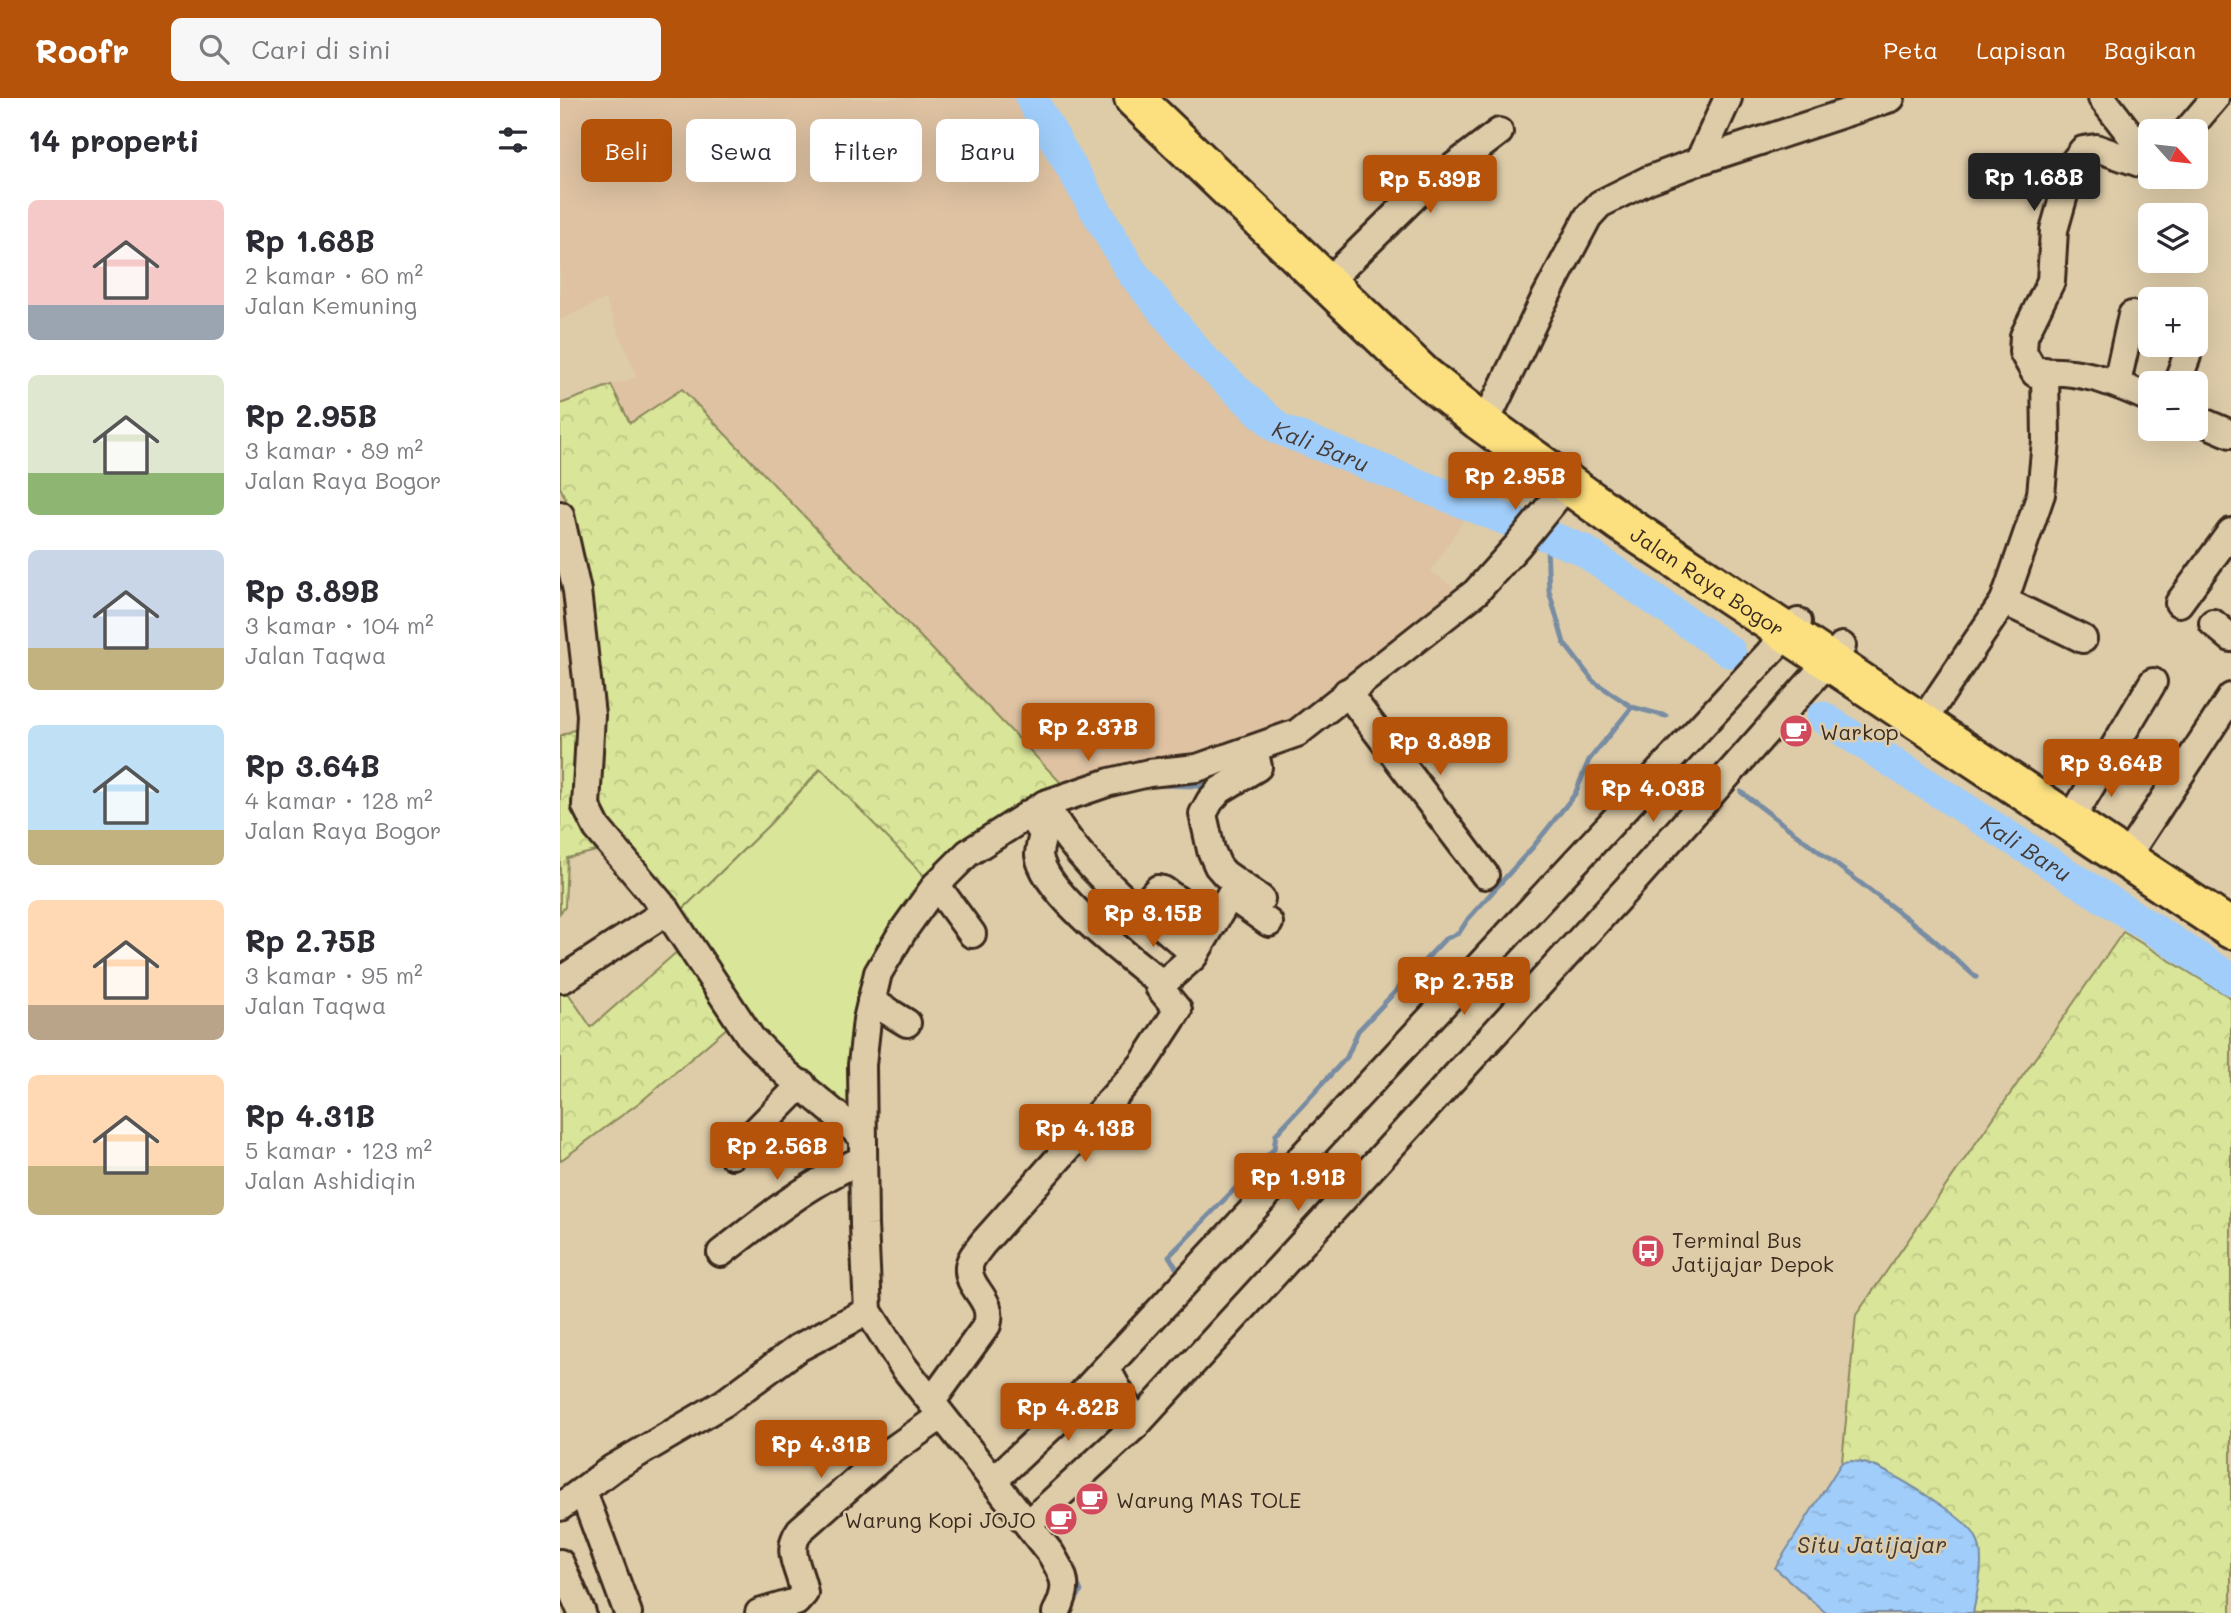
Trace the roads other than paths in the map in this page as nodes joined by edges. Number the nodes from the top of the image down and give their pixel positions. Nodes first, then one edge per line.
1 (1134, 98) edge
2 (1160, 98) edge
3 (1728, 98) edge
4 (1891, 98) edge
5 (2102, 98) edge
6 (2215, 98) edge
7 (2197, 119) edge
8 (1499, 132) dead end
9 (2138, 142) edge
10 (1699, 161) junction
11 (2138, 163) edge
12 (1339, 271) junction
13 (2132, 315) dead end
14 (2040, 372) junction
15 (2117, 383) junction
16 (2138, 393) edge
17 (1493, 407) junction
18 (2208, 422) edge
19 (2228, 426) edge
20 (1557, 496) junction
21 (560, 515) edge
22 (2231, 532) edge
23 (569, 593) edge
24 (2004, 601) junction
25 (2179, 603) dead end
26 (1794, 627) junction
27 (2083, 639) dead end
28 (1835, 654) junction
29 (2153, 682) dead end
30 (2231, 697) edge
31 (1353, 698) junction
32 (1933, 706) junction
33 (1256, 756) junction
34 (2079, 806) junction
35 (1040, 813) junction
36 (2129, 851) junction
37 (1485, 875) dead end
38 (939, 888) junction
39 (1141, 908) junction
40 (667, 911) junction
41 (2231, 912) edge
42 (1212, 924) junction
43 (972, 934) dead end
44 (1195, 954) junction
45 (563, 979) dead end
46 (1162, 984) junction
47 (876, 1004) junction
48 (907, 1023) dead end
49 (802, 1084) junction
50 (862, 1148) junction
51 (732, 1155) dead end
52 (721, 1253) dead end
53 (868, 1311) junction
54 (1106, 1368) junction
55 (937, 1408) junction
56 (1137, 1424) junction
57 (993, 1481) junction
58 (583, 1492) junction
59 (560, 1507) edge
60 (1028, 1524) junction
61 (560, 1563) edge
62 (582, 1613) edge
63 (628, 1613) edge
64 (759, 1613) edge
65 (1056, 1613) edge

1 - 20 highway, Jalan Raya Bogor
2 - 12 highway, Jalan Raya Bogor
3 - 10 street
4 - 10 street
5 - 9 street
6 - 7 street
8 - 12 street
10 - 17 street
11 - 14 street
12 - 17 highway, Jalan Raya Bogor
13 - 15 street
14 - 15 street
14 - 24 street
15 - 16 street
17 - 26 highway, Jalan Raya Bogor
18 - 19 street
20 - 26 highway, Jalan Raya Bogor
20 - 31 street
21 - 23 street
22 - 25 street
23 - 40 street
24 - 27 street
24 - 32 street
26 - 28 highway, Jalan Raya Bogor
26 - 54 street
28 - 32 highway, Jalan Raya Bogor
28 - 36 highway, Jalan Raya Bogor
28 - 56 street
29 - 34 street
30 - 36 street
31 - 33 street
31 - 37 street
32 - 34 highway, Jalan Raya Bogor
33 - 35 street
33 - 42 street
34 - 36 highway, Jalan Raya Bogor
35 - 38 street
35 - 39 street
35 - 46 street
36 - 41 highway, Jalan Raya Bogor
38 - 43 street
38 - 47 street
39 - 42 street
39 - 44 street
40 - 45 street
40 - 49 street
42 - 44 street
44 - 46 street
46 - 55 street
47 - 48 street
47 - 50 street
49 - 50 street
49 - 51 street
50 - 52 street
50 - 53 street
53 - 55 street
53 - 58 street
54 - 56 street
54 - 57 street
55 - 57 street
55 - 64 street
56 - 60 street
57 - 60 street
58 - 59 street
58 - 63 street
60 - 65 street
61 - 62 street

